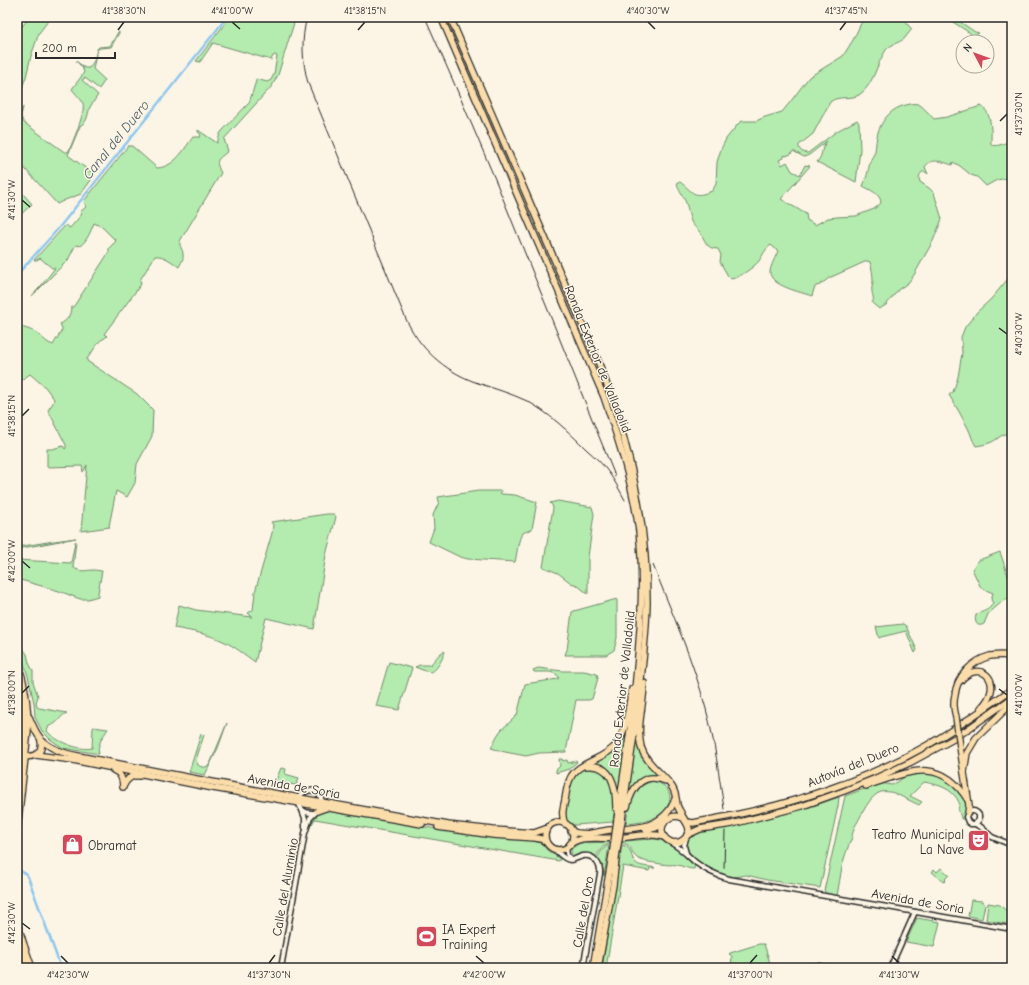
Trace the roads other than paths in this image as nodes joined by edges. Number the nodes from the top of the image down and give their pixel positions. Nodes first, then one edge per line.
1 (440, 17) edge
2 (450, 17) edge
3 (1012, 656) edge
4 (638, 657) junction
5 (17, 662) edge
6 (643, 669) junction
7 (17, 676) edge
8 (960, 680) junction
9 (1012, 689) edge
10 (1012, 698) edge
11 (1012, 703) edge
12 (26, 714) junction
13 (17, 727) edge
14 (17, 731) edge
15 (26, 731) junction
16 (39, 737) junction
17 (911, 754) junction
18 (36, 755) junction
19 (20, 757) edge
20 (89, 764) junction
21 (578, 769) junction
22 (964, 772) junction
23 (21, 773) junction
24 (155, 776) junction
25 (668, 782) junction
26 (17, 787) edge
27 (676, 797) junction
28 (820, 800) junction
29 (968, 803) junction
30 (300, 804) junction
31 (677, 805) junction
32 (319, 808) junction
33 (563, 810) junction
34 (971, 812) junction
35 (674, 816) junction
36 (619, 820) junction
37 (685, 820) junction
38 (979, 820) junction
39 (664, 822) junction
40 (554, 824) junction
41 (565, 824) junction
42 (975, 824) junction
43 (981, 827) junction
44 (548, 828) junction
45 (17, 830) edge
46 (571, 831) junction
47 (305, 833) junction
48 (587, 834) junction
49 (687, 836) junction
50 (664, 837) junction
51 (546, 842) junction
52 (671, 842) junction
53 (1011, 845) edge
54 (568, 846) junction
55 (554, 849) junction
56 (615, 850) junction
57 (686, 853) junction
58 (573, 859) junction
59 (915, 912) junction
60 (17, 923) edge
61 (1012, 929) edge
62 (17, 940) edge
63 (28, 968) edge
64 (281, 968) edge
65 (583, 968) edge
66 (593, 968) edge
67 (598, 968) edge
68 (890, 968) edge

1 - 4 highway, Ronda Exterior de Valladolid
2 - 6 highway, Ronda Exterior de Valladolid
3 - 8 highway
4 - 21 highway
4 - 36 highway, Ronda Exterior de Valladolid
5 - 12 highway
6 - 25 highway
6 - 36 highway, Ronda Exterior de Valladolid
7 - 12 highway
8 - 17 highway
8 - 22 highway, bridge
9 - 17 highway, Autovía del Duero
10 - 28 highway, Autovía del Duero
11 - 22 highway
12 - 13 highway
12 - 15 highway
12 - 16 highway
14 - 15 highway
15 - 16 highway, Avenida de Soria
15 - 19 highway
16 - 18 highway
16 - 30 highway, Avenida de Soria
17 - 37 highway, Autovía del Duero
18 - 19 highway, Avenida de Soria
18 - 20 highway, Avenida de Soria
18 - 23 highway
19 - 23 highway
19 - 23 highway
20 - 24 highway, Avenida de Soria
20 - 24 highway
21 - 33 highway
21 - 36 highway
22 - 29 highway
23 - 26 highway
23 - 45 highway
24 - 30 highway, Avenida de Soria
25 - 27 highway
25 - 36 highway
27 - 31 highway
27 - 48 highway
28 - 29 highway
28 - 49 highway, Autovía del Duero
29 - 34 highway
30 - 32 highway, Avenida de Soria
30 - 32 street
30 - 32 street
30 - 47 street, Calle del Aluminio
31 - 35 highway
31 - 37 highway
32 - 44 highway, Avenida de Soria
32 - 47 street, Calle del Aluminio
32 - 51 highway, Avenida de Soria
33 - 40 highway
33 - 41 highway
34 - 38 street
34 - 42 street
35 - 37 highway
35 - 39 highway
36 - 56 highway, Ronda Exterior de Valladolid, bridge
37 - 49 highway
38 - 42 street
38 - 43 street
39 - 48 highway
39 - 50 highway
40 - 41 highway
40 - 44 highway
41 - 46 highway
42 - 43 street
43 - 53 street
44 - 51 highway
46 - 48 highway
46 - 54 highway
47 - 64 street, Calle del Aluminio
49 - 52 highway
49 - 57 street
50 - 52 highway
50 - 54 highway
51 - 55 highway
52 - 57 street, Avenida de Soria
54 - 55 highway
54 - 58 street, Calle del Oro
55 - 58 street, Calle del Oro
56 - 66 highway, Ronda Exterior de Valladolid
56 - 67 highway, Ronda Exterior de Valladolid
57 - 59 street, Avenida de Soria
58 - 65 street, Calle del Oro
59 - 61 street, Avenida de Soria
59 - 68 street
60 - 63 highway
62 - 63 highway

